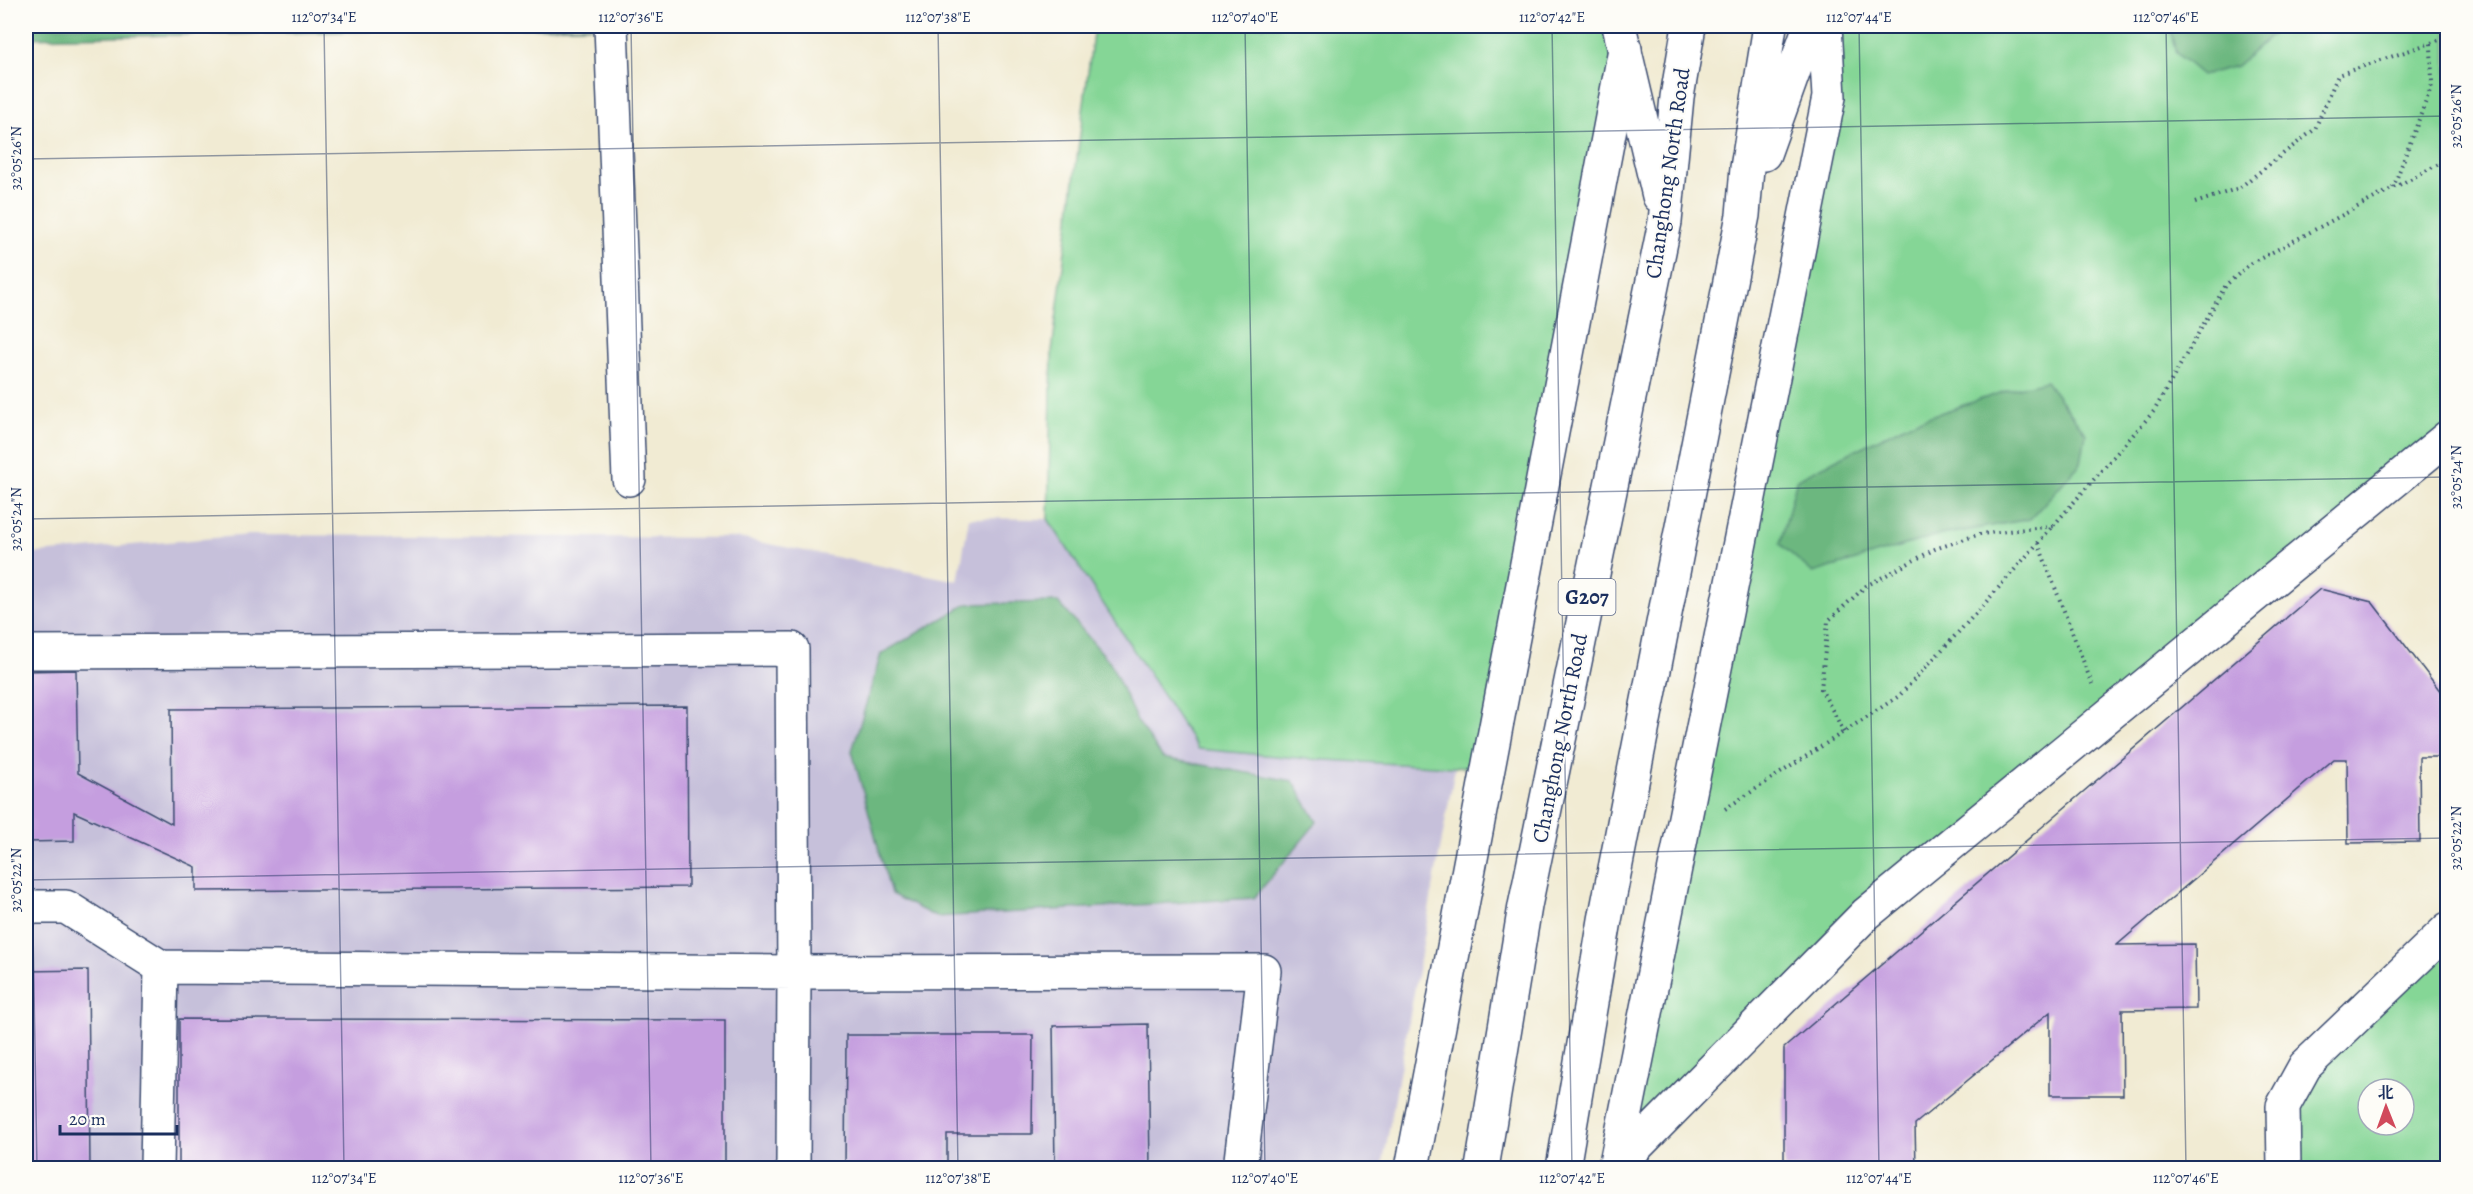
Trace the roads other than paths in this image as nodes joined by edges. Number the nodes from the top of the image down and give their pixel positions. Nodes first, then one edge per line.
1 (611, 26) edge
2 (1689, 26) edge
3 (1770, 26) edge
4 (1810, 26) edge
5 (1825, 26) edge
6 (1622, 37) edge
7 (1743, 215) junction
8 (1665, 222) junction
9 (2448, 437) edge
10 (629, 479) dead end
11 (33, 652) dead end
12 (26, 907) edge
13 (2448, 929) edge
14 (161, 967) junction
15 (794, 972) junction
16 (158, 1168) edge
17 (793, 1168) edge
18 (1240, 1168) edge
19 (1412, 1168) edge
20 (1482, 1168) edge
21 (1563, 1168) edge
22 (1615, 1168) edge
23 (2284, 1168) edge

1 - 10 main road
2 - 8 main road, Changhong North Road / G207
3 - 7 main road
4 - 7 main road
5 - 22 main road
6 - 8 main road
6 - 19 main road
7 - 21 main road
8 - 20 main road, Changhong North Road / G207
9 - 22 main road
11 - 15 main road
12 - 14 main road
13 - 23 main road
14 - 15 main road
14 - 16 main road
15 - 17 main road
15 - 18 main road

